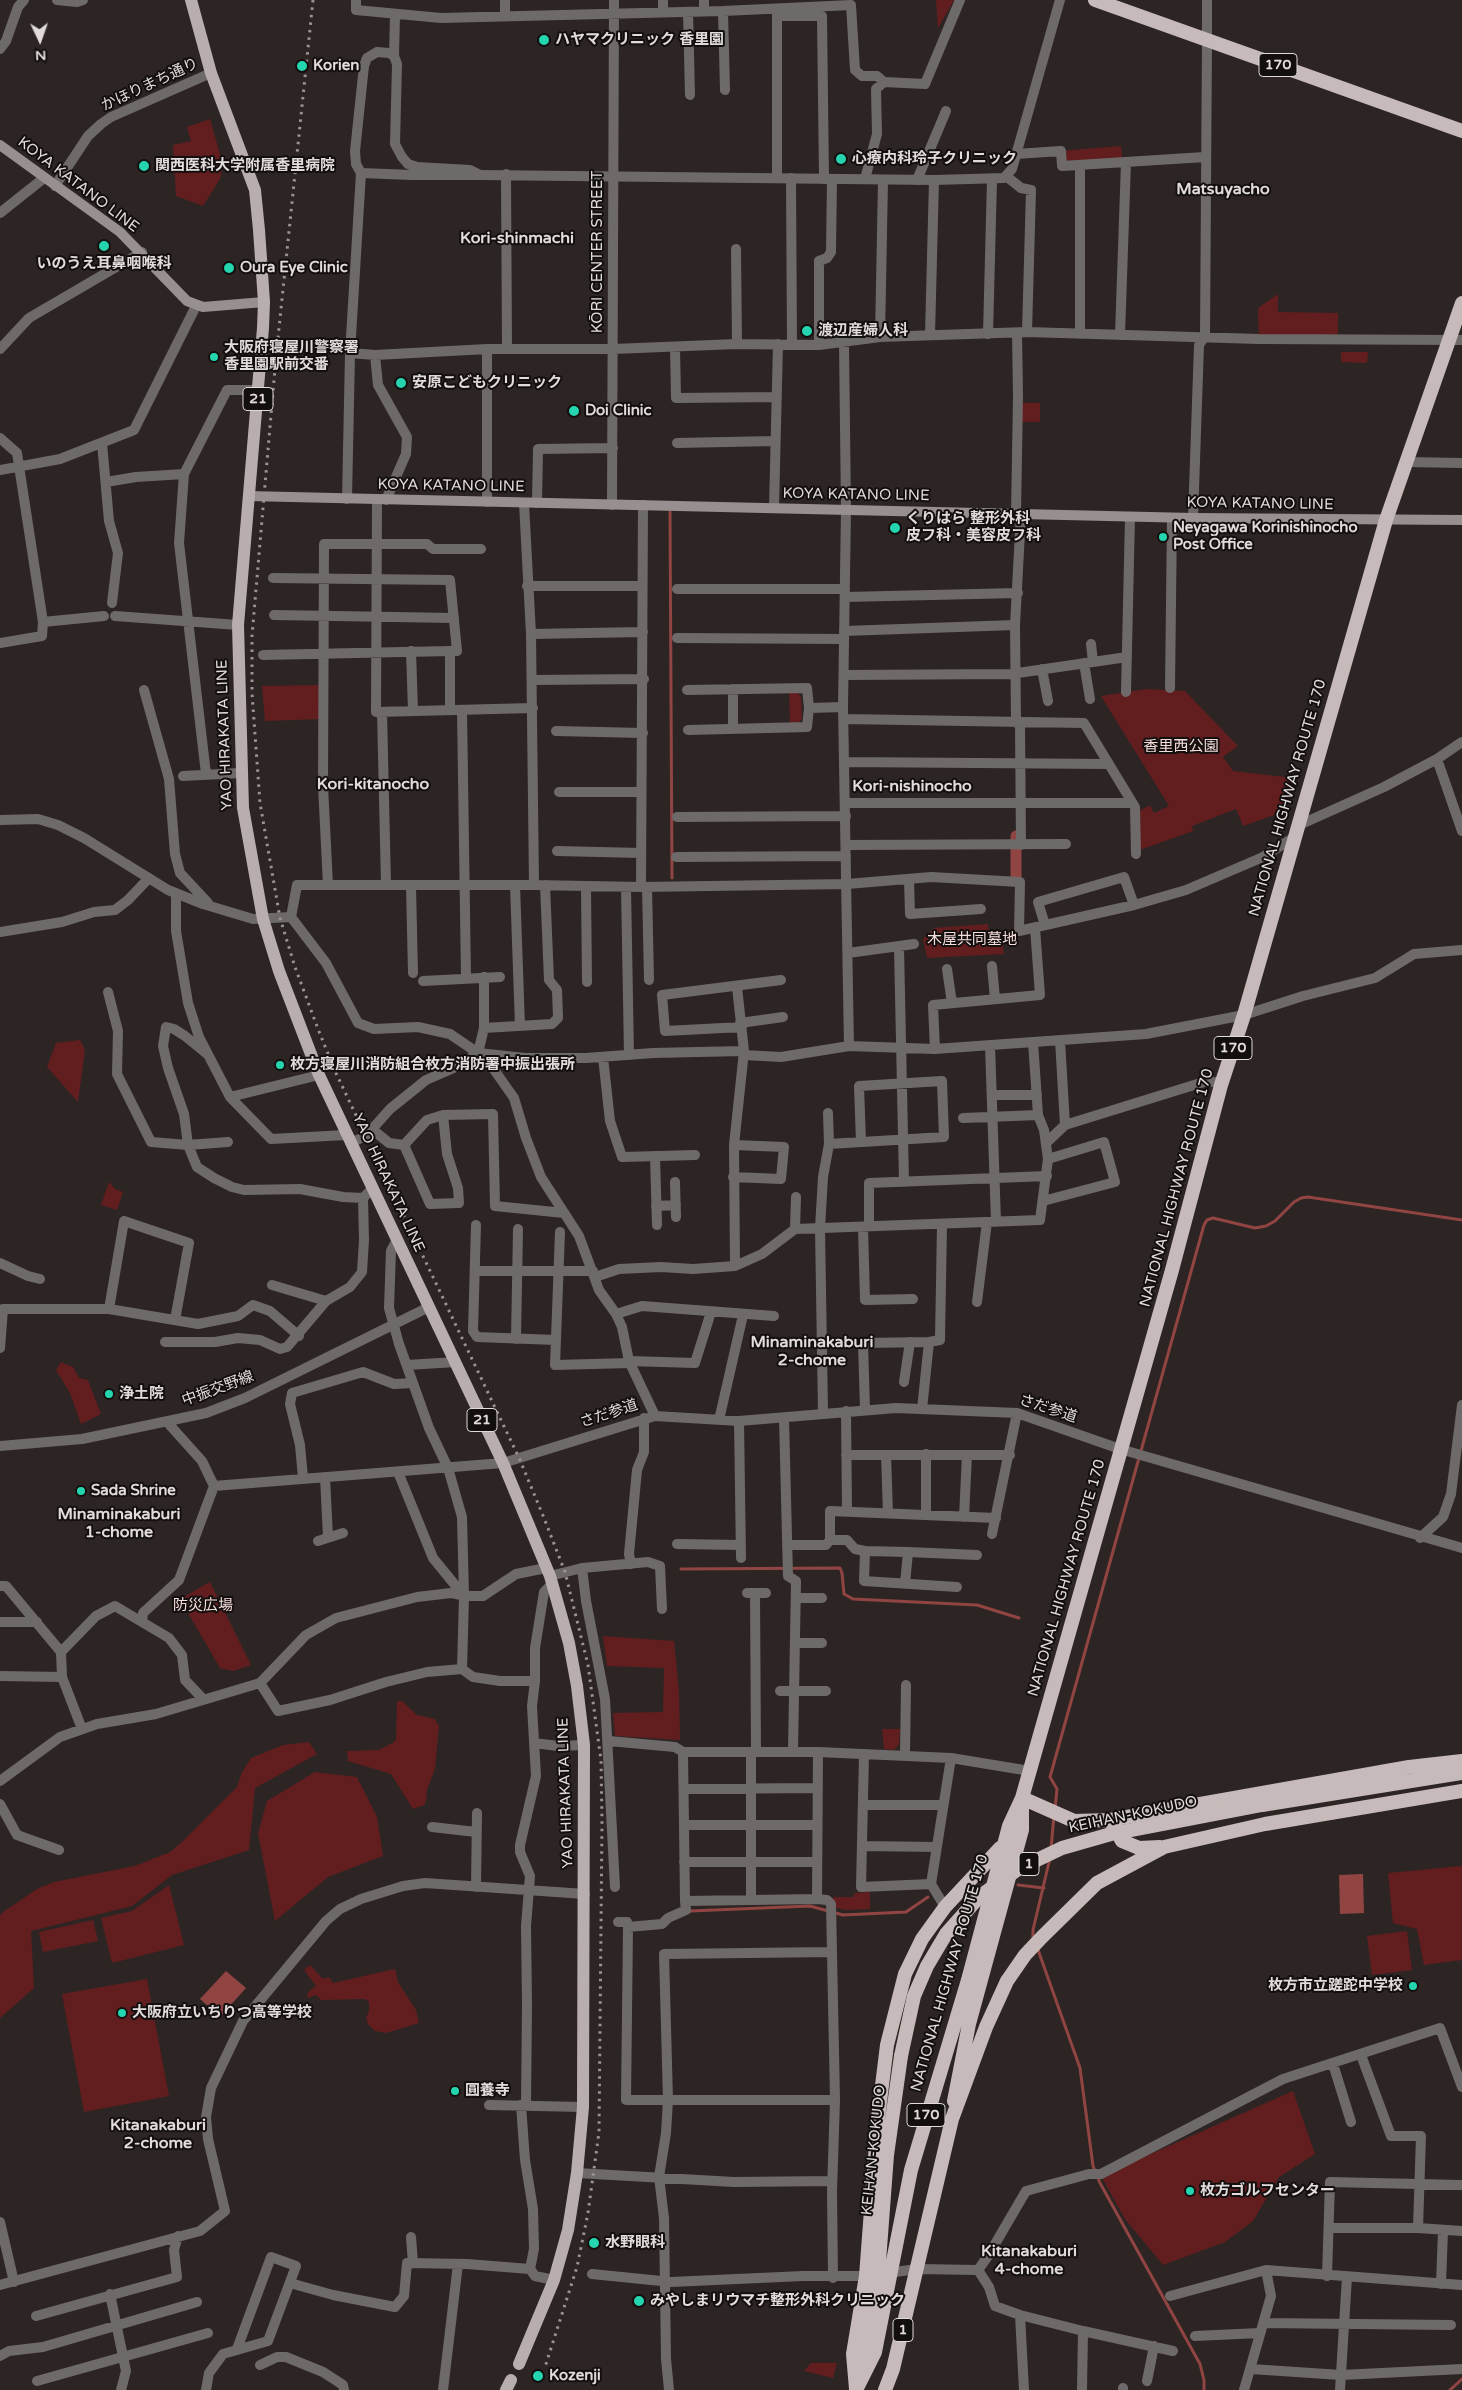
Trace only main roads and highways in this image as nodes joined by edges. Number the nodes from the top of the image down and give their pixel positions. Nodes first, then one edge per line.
1 (191, 0) edge
2 (1095, 0) edge
3 (1462, 131) edge
4 (0, 145) edge
5 (264, 302) junction
6 (1462, 303) edge
7 (1455, 340) edge
8 (248, 496) junction
9 (1386, 520) junction
10 (1462, 520) edge
11 (1462, 1761) edge
12 (1462, 1773) edge
13 (1462, 1791) edge
14 (1022, 1798) junction
15 (1110, 1820) junction
16 (1005, 1843) junction
17 (1164, 1847) junction
18 (952, 2119) junction
19 (879, 2274) junction
20 (519, 2364) dead end
21 (856, 2390) edge
22 (886, 2390) edge

1 - 5 main road, YAO HIRAKATA LINE / 21
2 - 3 highway, 170
4 - 5 main road, KOYA KATANO LINE
5 - 8 main road, YAO HIRAKATA LINE / 21
6 - 7 highway, NATIONAL HIGHWAY ROUTE 170 / 170
7 - 9 highway, NATIONAL HIGHWAY ROUTE 170 / 170
8 - 9 main road, KOYA KATANO LINE
8 - 20 main road, YAO HIRAKATA LINE / 21
9 - 10 main road, KOYA KATANO LINE
9 - 14 highway, NATIONAL HIGHWAY ROUTE 170 / 170
11 - 15 highway
12 - 19 highway, KEIHAN-KOKUDO / 1, bridge
13 - 17 highway, 1
14 - 15 highway
14 - 16 highway, NATIONAL HIGHWAY ROUTE 170 / 170
14 - 18 highway, NATIONAL HIGHWAY ROUTE 170 / 170
15 - 17 highway
16 - 19 highway, NATIONAL HIGHWAY ROUTE 170 / 170
16 - 19 highway
17 - 18 highway, 1
18 - 22 highway, 1
19 - 21 highway, KEIHAN-KOKUDO / 1

